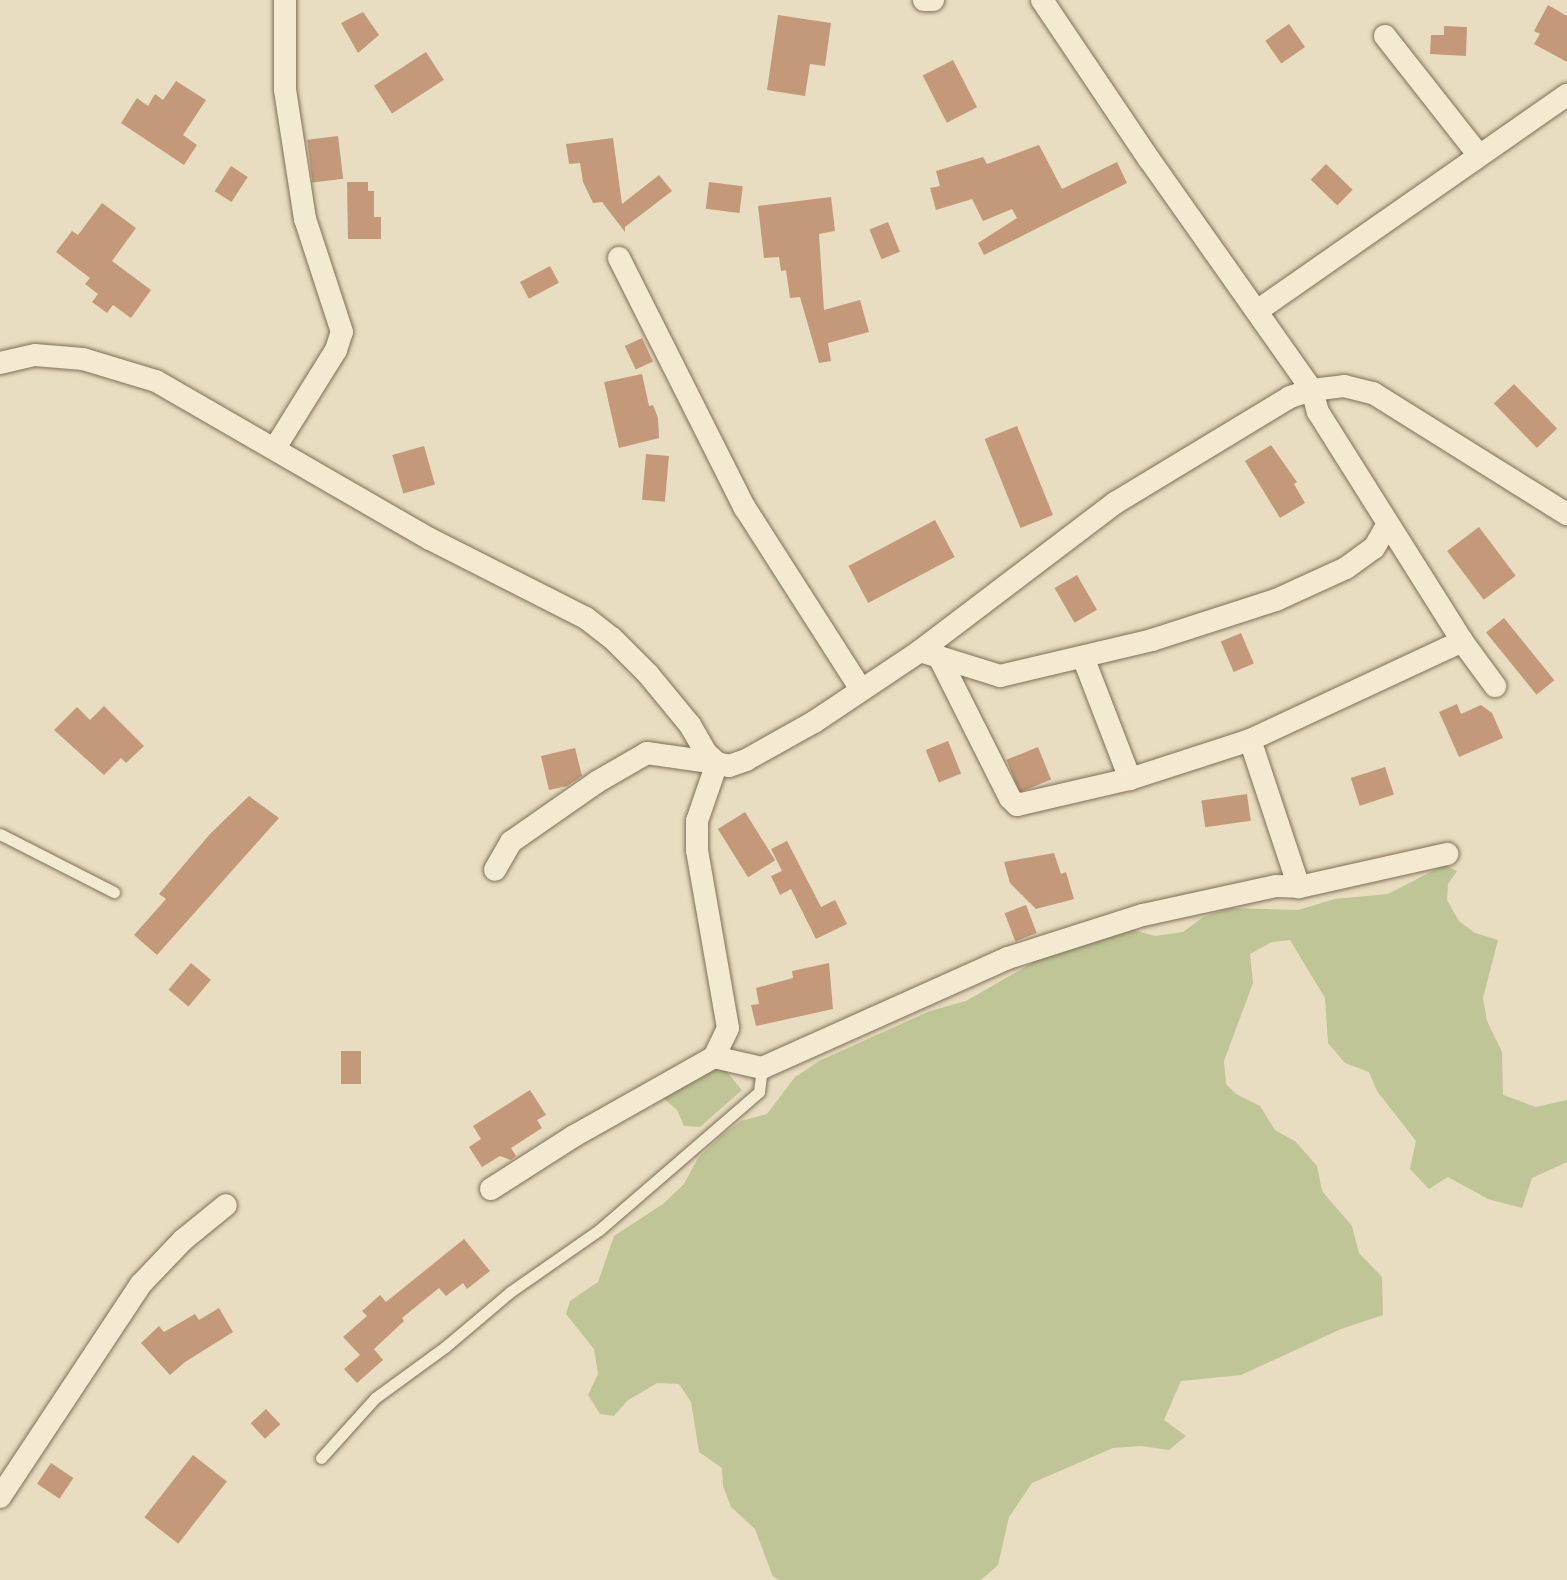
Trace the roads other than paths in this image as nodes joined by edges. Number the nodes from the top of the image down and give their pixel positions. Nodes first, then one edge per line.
1 (285, 0) edge
2 (924, 0) edge
3 (933, 0) edge
4 (1042, 0) edge
5 (1385, 36) dead end
6 (1567, 95) edge
7 (1478, 154) junction
8 (619, 258) dead end
9 (1257, 311) junction
10 (0, 363) edge
11 (1312, 390) junction
12 (275, 448) junction
13 (1567, 514) edge
14 (1388, 524) junction
15 (1462, 641) junction
16 (929, 654) junction
17 (1083, 657) junction
18 (1495, 686) dead end
19 (860, 688) junction
20 (1250, 740) junction
21 (717, 763) junction
22 (1130, 779) junction
23 (0, 834) edge
24 (1447, 854) dead end
25 (495, 870) dead end
26 (1299, 887) junction
27 (114, 892) dead end
28 (714, 1057) junction
29 (762, 1068) junction
30 (491, 1189) dead end
31 (226, 1205) dead end
32 (321, 1458) dead end
33 (0, 1497) edge

1 - 12 street
2 - 3 street
4 - 9 street
5 - 7 street
6 - 7 street
7 - 9 street
8 - 19 street
9 - 11 street
10 - 12 street
11 - 13 street
11 - 14 street
11 - 16 street
12 - 21 street
14 - 15 street
14 - 17 street
15 - 18 street
15 - 20 street
16 - 17 street
16 - 19 street
16 - 22 street
17 - 22 street
19 - 21 street
20 - 22 street
20 - 26 street
21 - 25 street
21 - 28 street
23 - 27 lane
24 - 26 street
26 - 29 street
28 - 29 street
28 - 30 street
29 - 32 lane
31 - 33 street

